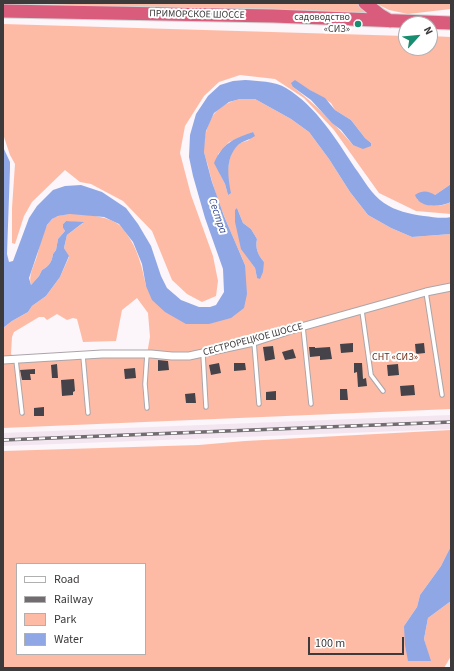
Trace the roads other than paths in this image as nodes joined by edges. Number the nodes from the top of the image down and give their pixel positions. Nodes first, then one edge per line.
1 (366, 3) edge
2 (3, 11) edge
3 (451, 16) edge
4 (438, 19) edge
5 (391, 22) junction
6 (398, 22) edge
7 (438, 23) edge
8 (451, 23) edge
9 (451, 287) edge
10 (426, 292) junction
11 (362, 311) junction
12 (303, 327) junction
13 (254, 342) junction
14 (147, 354) junction
15 (203, 354) junction
16 (83, 356) junction
17 (3, 360) edge
18 (16, 360) junction
19 (383, 391) dead end
20 (442, 394) dead end
21 (259, 404) dead end
22 (311, 404) dead end
23 (206, 407) dead end
24 (147, 408) dead end
25 (22, 413) dead end
26 (88, 413) dead end

1 - 5 highway
2 - 5 highway, ПРИМОРСКОЕ ШОССЕ
3 - 4 highway
5 - 6 highway, ПРИМОРСКОЕ ШОССЕ
7 - 8 highway
9 - 10 street, СЕСТРОРЕЦКОЕ ШОССЕ
10 - 11 street, СЕСТРОРЕЦКОЕ ШОССЕ
10 - 20 lane
11 - 12 street, СЕСТРОРЕЦКОЕ ШОССЕ
11 - 19 lane
12 - 13 street, СЕСТРОРЕЦКОЕ ШОССЕ
12 - 22 lane
13 - 15 street, СЕСТРОРЕЦКОЕ ШОССЕ
13 - 21 lane
14 - 15 street, СЕСТРОРЕЦКОЕ ШОССЕ
14 - 16 street, СЕСТРОРЕЦКОЕ ШОССЕ
14 - 24 lane
15 - 23 lane
16 - 18 street, СЕСТРОРЕЦКОЕ ШОССЕ
16 - 26 lane
17 - 18 street, СЕСТРОРЕЦКОЕ ШОССЕ
18 - 25 lane

